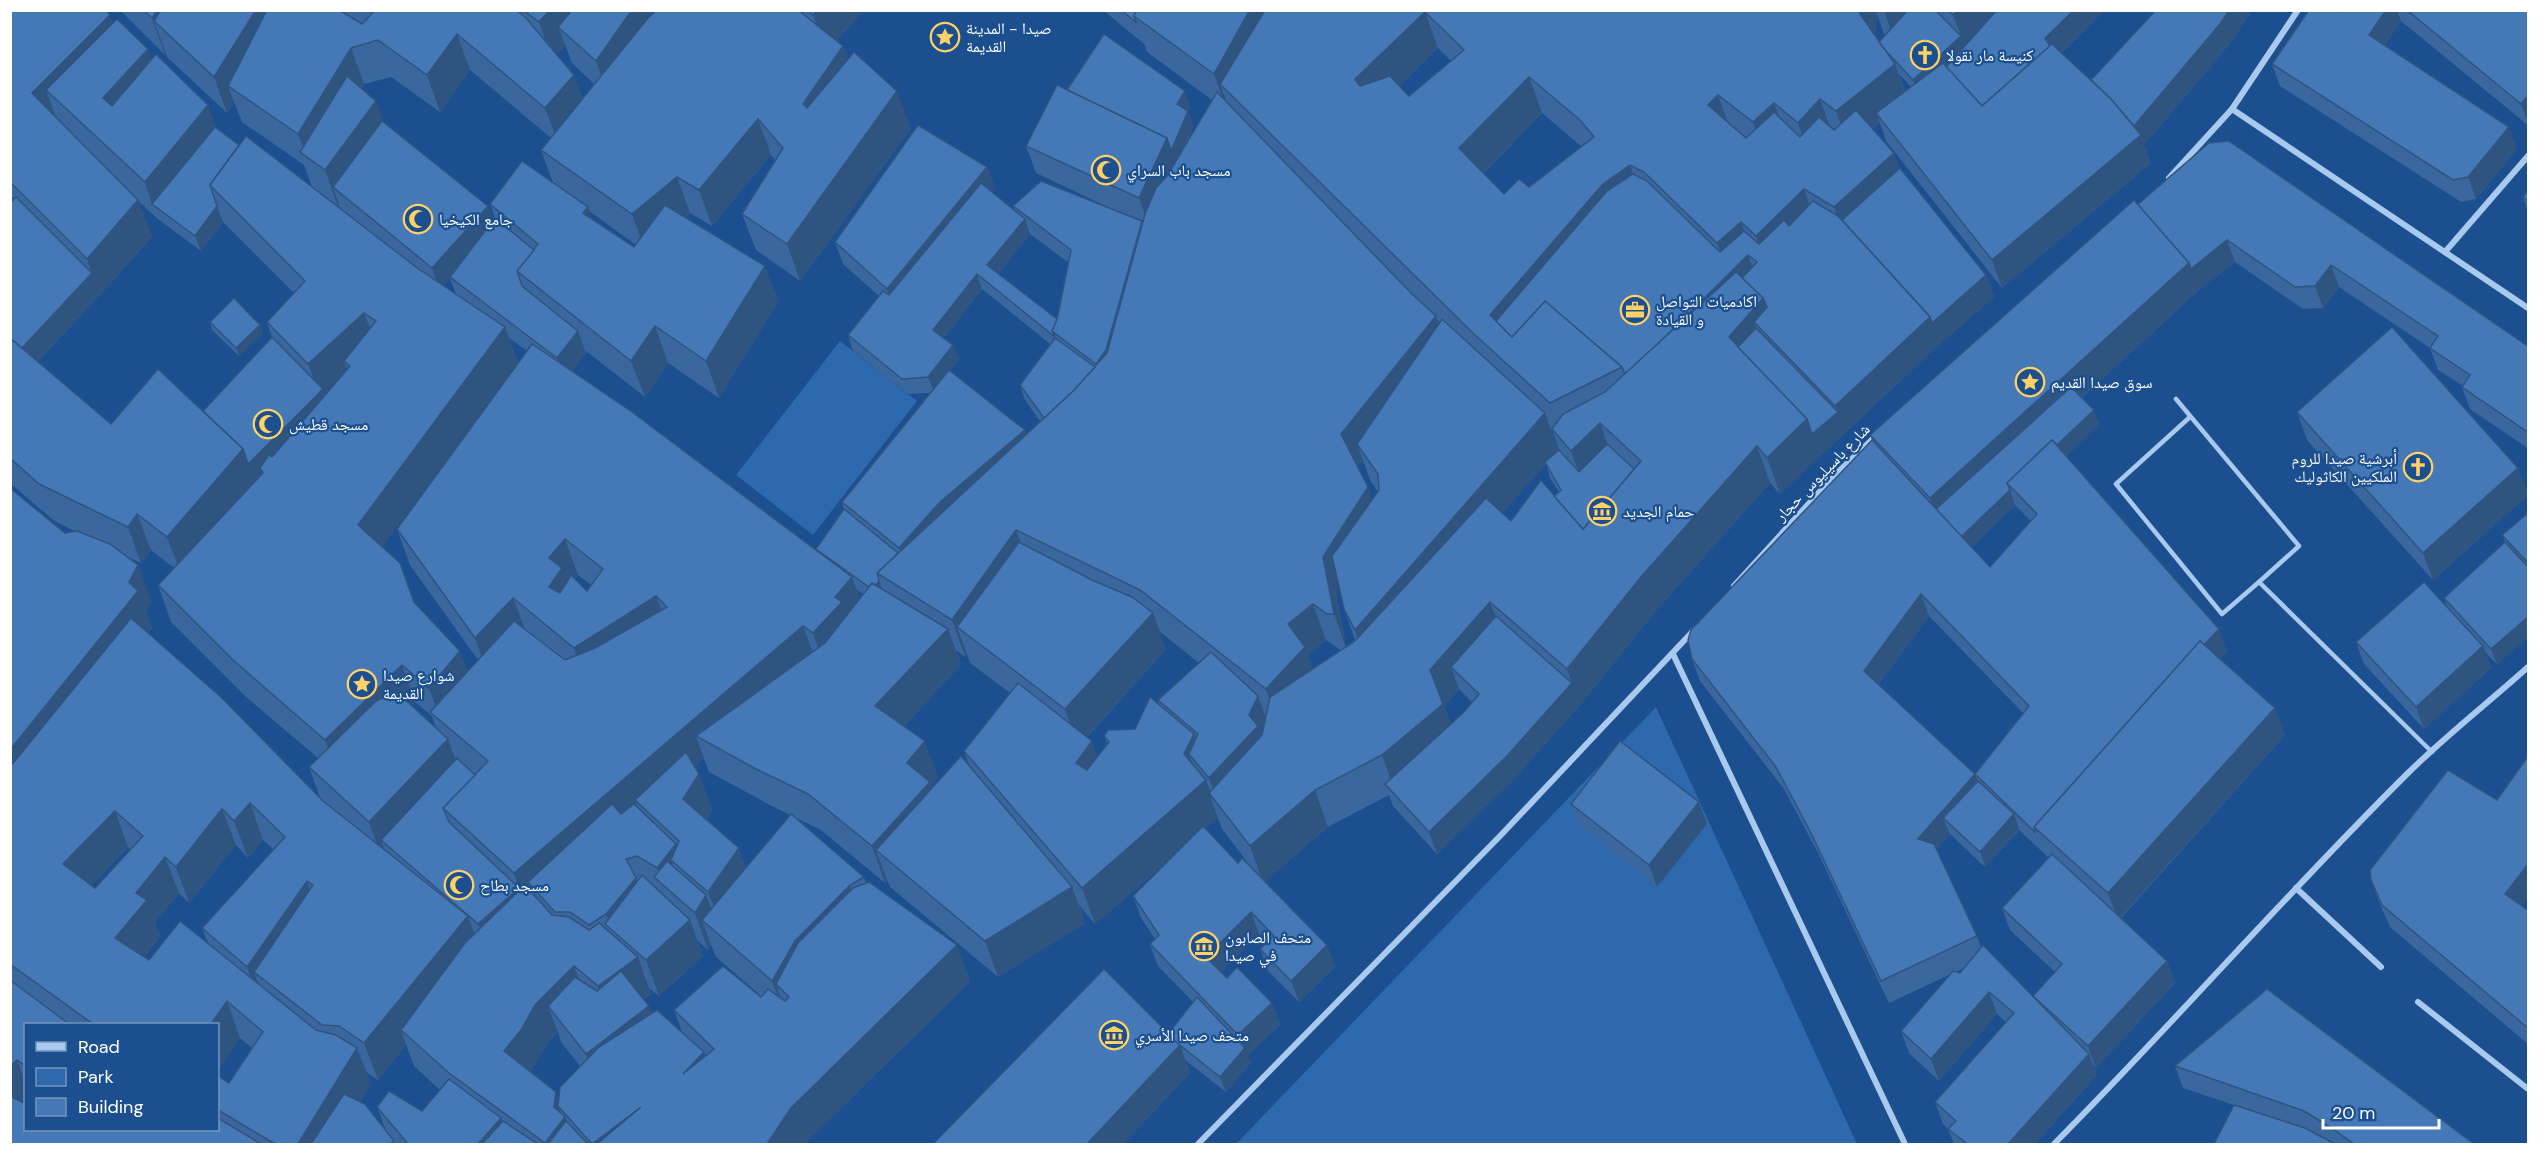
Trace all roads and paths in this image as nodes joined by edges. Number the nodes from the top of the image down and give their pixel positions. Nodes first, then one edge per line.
1 (2298, 10) edge
2 (2232, 109) junction
3 (2529, 156) edge
4 (2163, 185) edge
5 (2445, 252) junction
6 (2529, 308) edge
7 (2176, 399) dead end
8 (2190, 417) junction
9 (1881, 431) edge
10 (2259, 582) junction
11 (1729, 591) edge
12 (1697, 626) edge
13 (1673, 654) junction
14 (2529, 667) edge
15 (2432, 752) junction
16 (2296, 888) junction
17 (2381, 967) dead end
18 (2418, 1002) dead end
19 (2529, 1089) edge
20 (1198, 1144) edge
21 (1905, 1144) edge
22 (2054, 1144) edge

1 - 2 street
2 - 4 street
2 - 5 street
3 - 5 street
5 - 6 street
7 - 8 lane
8 - 10 lane
8 - 10 lane
9 - 11 street, شارع باسيليوس حجار
10 - 15 lane
12 - 13 street
13 - 20 street
13 - 21 street
14 - 15 street
15 - 16 street
16 - 17 street
16 - 22 street
18 - 19 street

